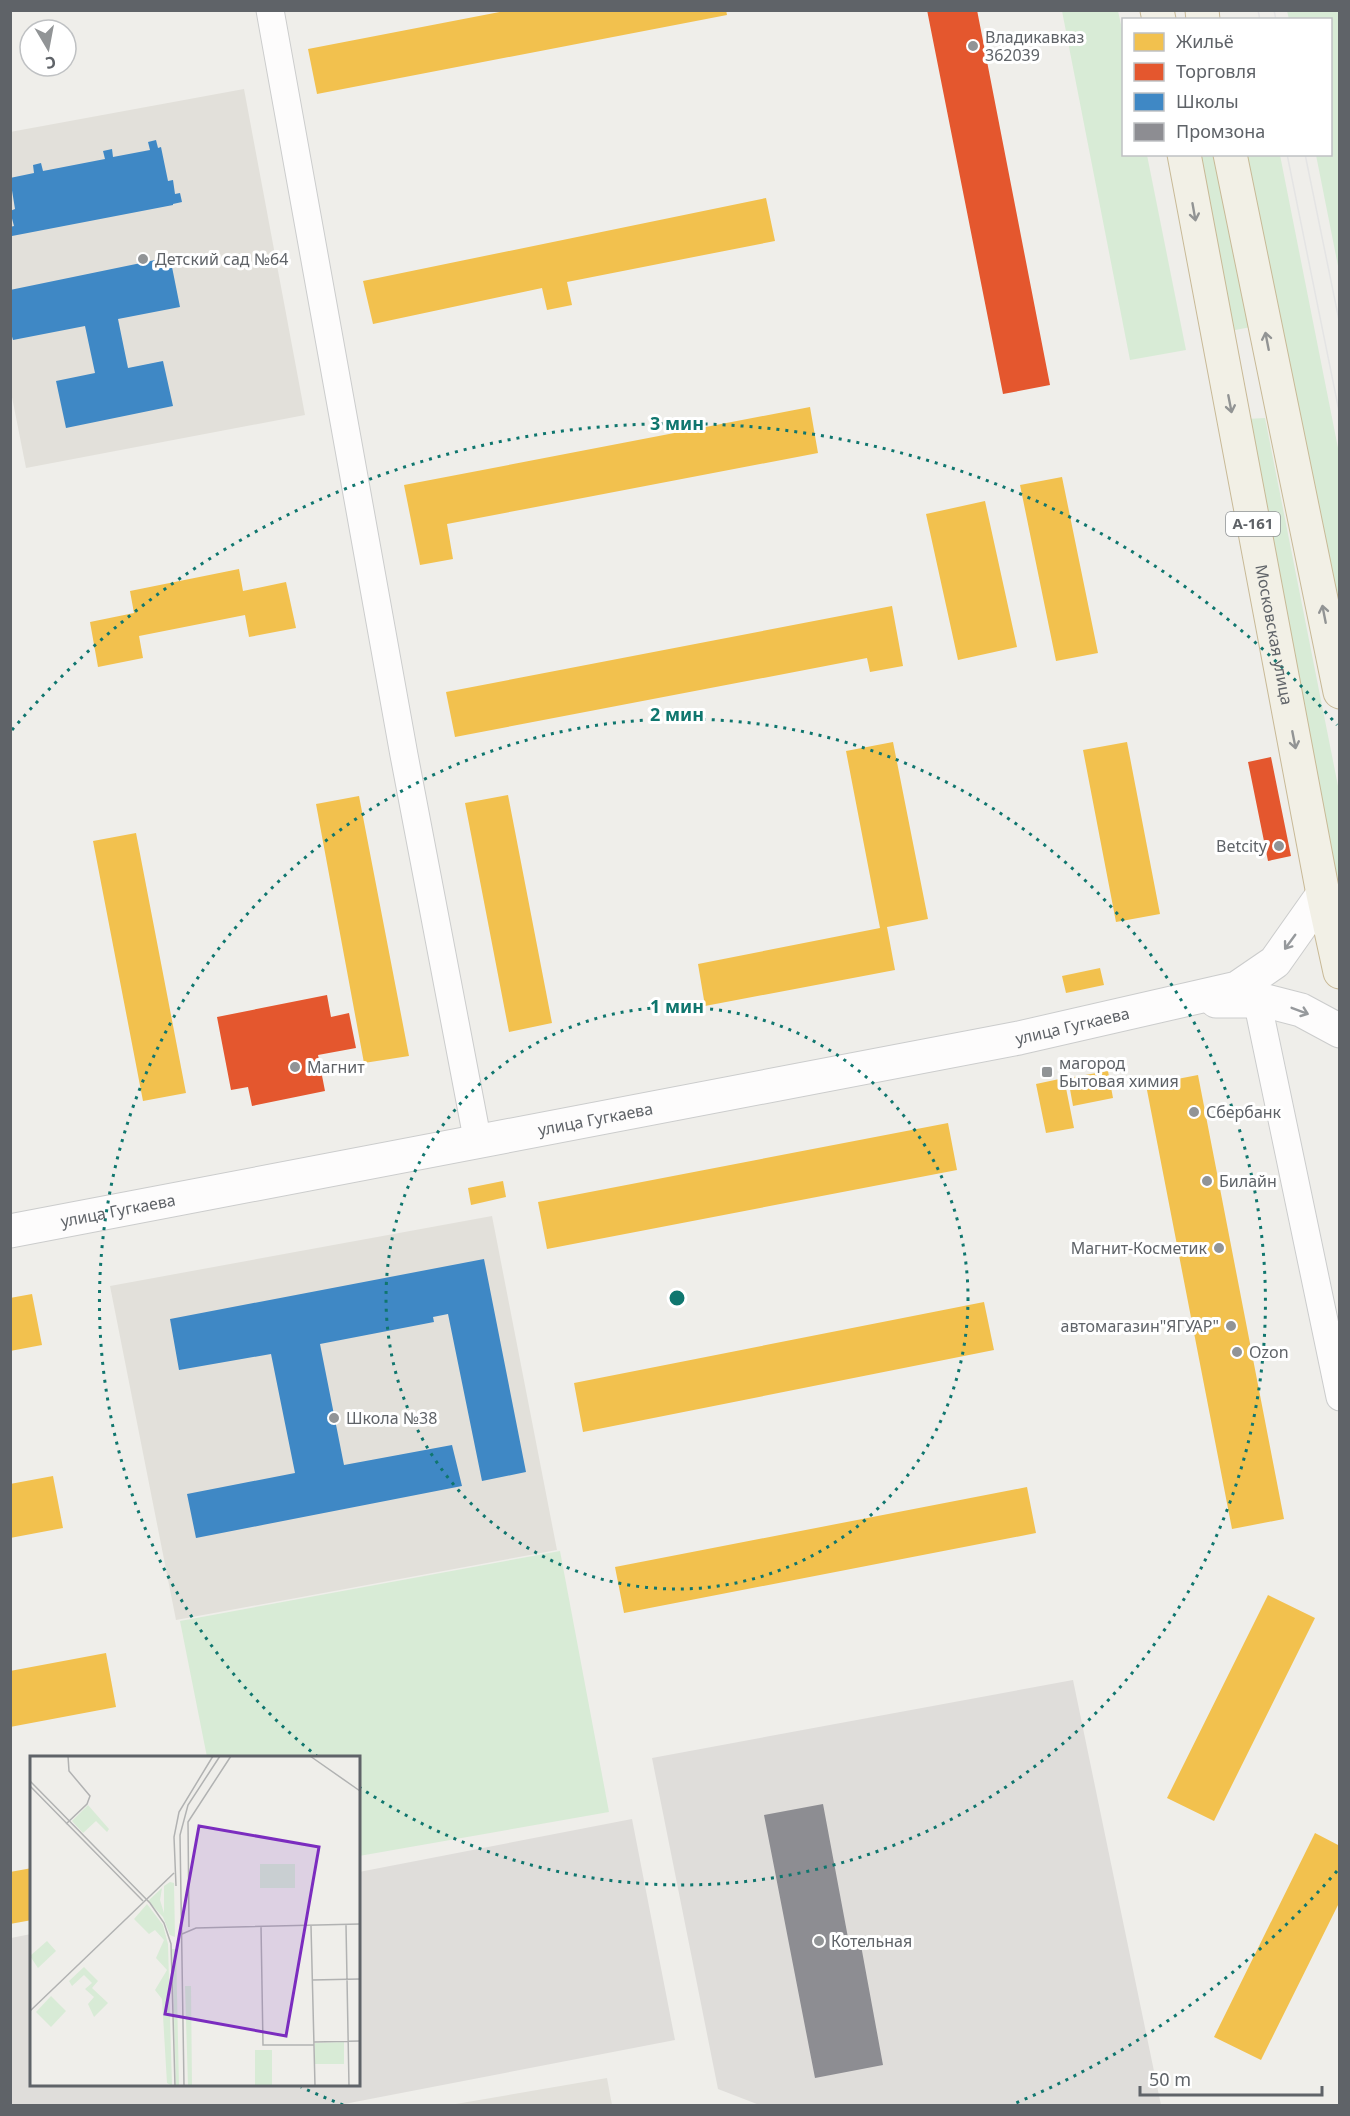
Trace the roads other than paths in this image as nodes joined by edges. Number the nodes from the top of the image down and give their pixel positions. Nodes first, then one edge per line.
1 (270, 10) edge
2 (1184, 156) edge
3 (1230, 156) edge
4 (1340, 692) edge
5 (1323, 894) junction
6 (1340, 972) edge
7 (1257, 1000) junction
8 (1179, 1002) junction
9 (1340, 1031) edge
10 (478, 1143) junction
11 (10, 1231) edge
12 (1340, 1397) edge

1 - 10 street
2 -> 5 highway, Московская улица / А-161
4 -> 3 highway, А-161
5 - 6 highway, Московская улица / А-161
5 -> 8 street, улица Гугкаева
7 - 8 street, улица Гугкаева
7 -> 9 street, улица Гугкаева
7 - 12 street
8 - 10 street, улица Гугкаева
10 - 11 street, улица Гугкаева

